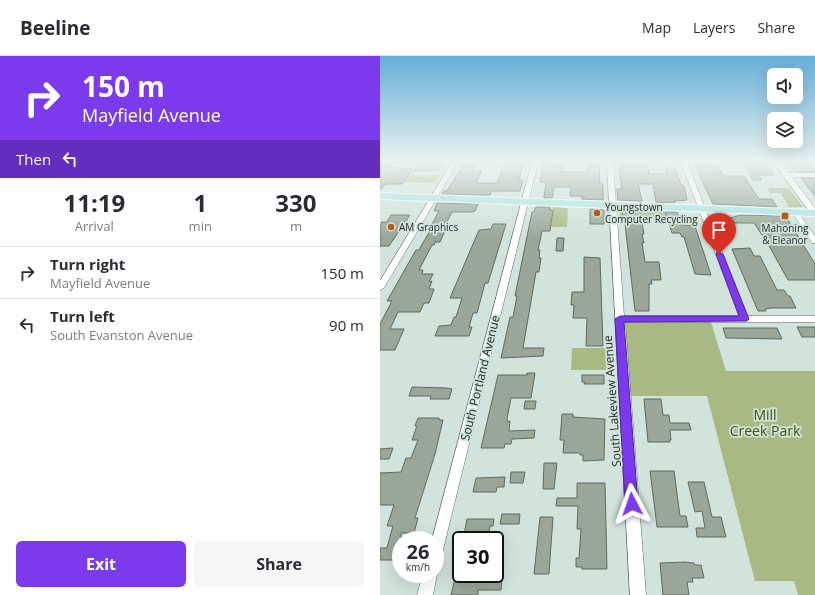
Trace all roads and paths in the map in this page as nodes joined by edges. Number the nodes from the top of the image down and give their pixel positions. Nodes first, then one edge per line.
1 (440, 187) edge
2 (529, 187) edge
3 (611, 187) edge
4 (694, 187) edge
5 (795, 187) edge
6 (380, 196) edge
7 (434, 198) junction
8 (525, 202) junction
9 (612, 205) junction
10 (702, 209) junction
11 (795, 212) junction
12 (815, 213) edge
13 (815, 241) edge
14 (380, 288) edge
15 (620, 319) junction
16 (744, 319) junction
17 (815, 319) edge
18 (441, 531) edge
19 (428, 583) edge
20 (425, 595) edge
21 (638, 595) edge

1 - 7 street
2 - 8 street, South Portland Avenue
3 - 9 street, South Lakeview Avenue
4 - 10 street
5 - 12 street
6 - 7 main road
7 - 8 main road
7 - 14 street
8 - 9 main road
8 - 18 street, South Portland Avenue
9 - 10 main road
9 - 15 street, South Lakeview Avenue
10 - 11 main road
10 - 16 street
11 - 12 main road
11 - 13 street
15 - 16 street
15 - 21 street, South Lakeview Avenue
16 - 17 street
19 - 20 street

